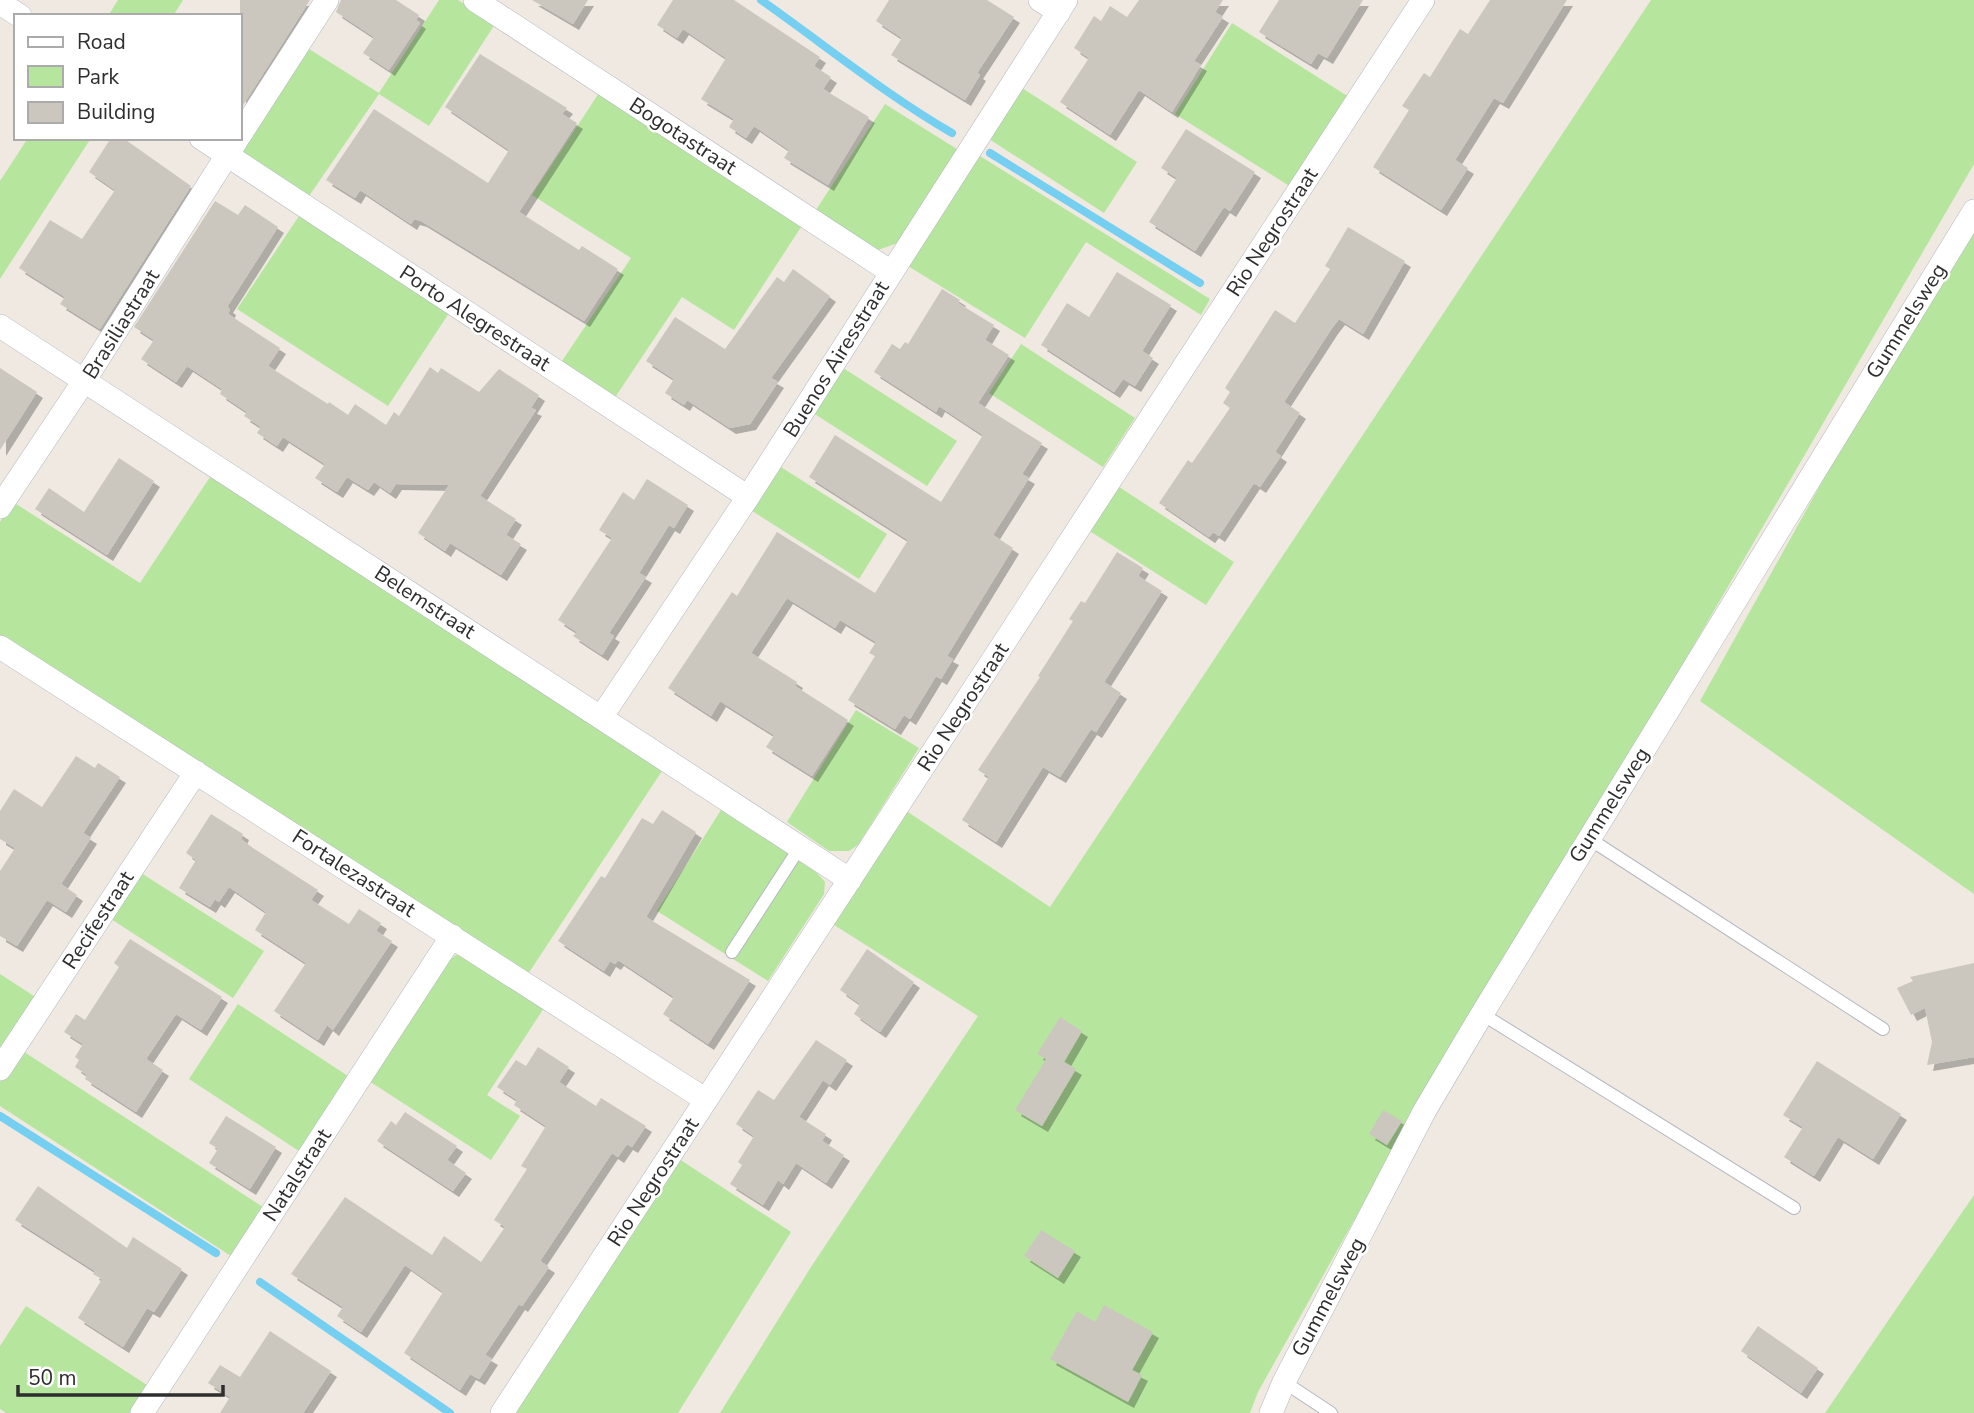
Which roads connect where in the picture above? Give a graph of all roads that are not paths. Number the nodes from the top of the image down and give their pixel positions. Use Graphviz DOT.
graph roads {
  1 [pos="327,0"];
  2 [pos="475,0"];
  3 [pos="1423,0"];
  4 [pos="0,2"];
  5 [pos="1055,4"];
  6 [pos="17,14"];
  7 [pos="242,132"];
  8 [pos="215,140"];
  9 [pos="235,143"];
  10 [pos="1974,211"];
  11 [pos="891,272"];
  12 [pos="0,326"];
  13 [pos="84,381"];
  14 [pos="748,497"];
  15 [pos="0,507"];
  16 [pos="0,648"];
  17 [pos="602,716"];
  18 [pos="196,772"];
  19 [pos="1588,838"];
  20 [pos="800,847"];
  21 [pos="850,880"];
  22 [pos="452,936"];
  23 [pos="732,952"];
  24 [pos="1482,1014"];
  25 [pos="1883,1029"];
  26 [pos="0,1069"];
  27 [pos="706,1100"];
  28 [pos="1794,1208"];
  29 [pos="1284,1382"];
  30 [pos="142,1413"];
  31 [pos="502,1413"];
  32 [pos="1270,1413"];
  33 [pos="1331,1413"];
  1 -- 7 [label="street, Brasiliastraat"];
  2 -- 11 [label="street, Bogotastraat"];
  3 -- 21 [label="street, Rio Negrostraat"];
  4 -- 6 [label="street"];
  5 -- 11 [label="street, Buenos Airesstraat"];
  8 -- 9 [label="street, Porto Alegrestraat"];
  9 -- 13 [label="street, Brasiliastraat"];
  9 -- 14 [label="street, Porto Alegrestraat"];
  10 -- 19 [label="street, Gummelsweg"];
  11 -- 14 [label="street, Buenos Airesstraat"];
  12 -- 13 [label="street, Belemstraat"];
  13 -- 15 [label="street, Brasiliastraat"];
  13 -- 17 [label="street, Belemstraat"];
  14 -- 17 [label="street, Buenos Airesstraat"];
  16 -- 18 [label="street, Fortalezastraat"];
  17 -- 20 [label="street, Belemstraat"];
  18 -- 22 [label="street, Fortalezastraat"];
  18 -- 26 [label="street, Recifestraat"];
  19 -- 24 [label="street, Gummelsweg"];
  19 -- 25 [label="lane"];
  20 -- 21 [label="street, Belemstraat"];
  20 -- 23 [label="lane"];
  21 -- 27 [label="street, Rio Negrostraat"];
  22 -- 27 [label="street, Fortalezastraat"];
  22 -- 30 [label="street, Natalstraat"];
  24 -- 28 [label="lane"];
  24 -- 29 [label="street, Gummelsweg"];
  27 -- 31 [label="street, Rio Negrostraat"];
  29 -- 32 [label="street, Gummelsweg"];
  29 -- 33 [label="lane"];
}
